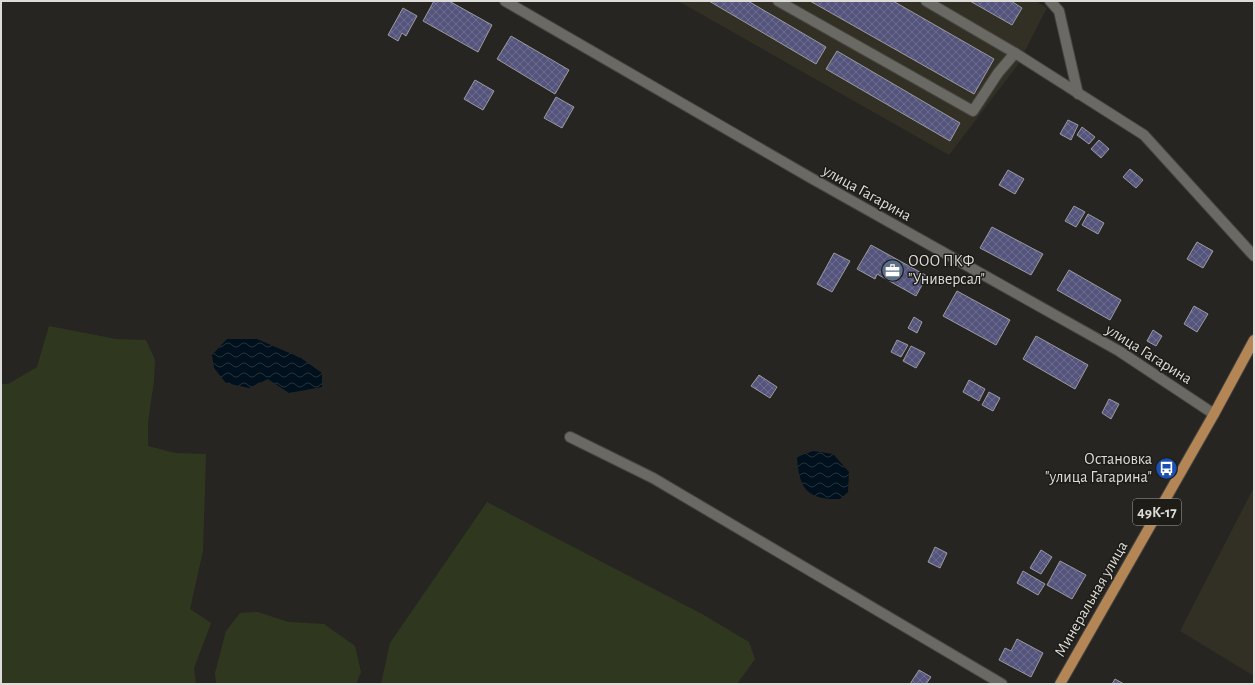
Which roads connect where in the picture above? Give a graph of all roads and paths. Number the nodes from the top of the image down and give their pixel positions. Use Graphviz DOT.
graph roads {
  1 [pos="505,1"];
  2 [pos="778,1"];
  3 [pos="926,1"];
  4 [pos="1050,1"];
  5 [pos="1015,53"];
  6 [pos="1078,94"];
  7 [pos="1254,256"];
  8 [pos="1254,340"];
  9 [pos="1214,414"];
  10 [pos="570,437"];
  11 [pos="1002,684"];
  12 [pos="1060,684"];
  1 -- 9 [label="street, улица Гагарина"];
  2 -- 5 [label="street"];
  3 -- 5 [label="street"];
  4 -- 6 [label="street"];
  5 -- 6 [label="street"];
  6 -- 7 [label="street"];
  8 -- 9 [label="main road, Минеральная улица / 49К-17"];
  9 -- 12 [label="main road, Минеральная улица / 49К-17"];
  10 -- 11 [label="street"];
}
